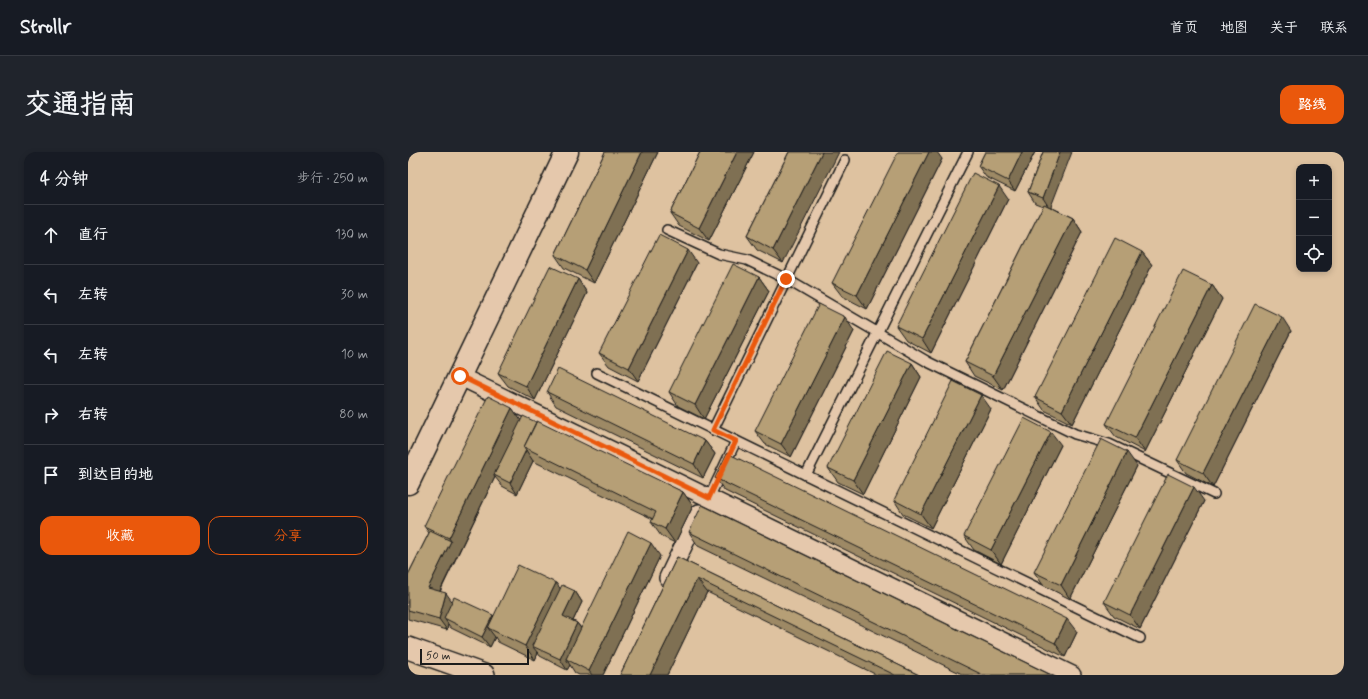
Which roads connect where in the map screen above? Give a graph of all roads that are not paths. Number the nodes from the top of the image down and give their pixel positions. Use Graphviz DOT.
graph roads {
  1 [pos="567,152"];
  2 [pos="968,152"];
  3 [pos="845,160"];
  4 [pos="667,230"];
  5 [pos="786,279"];
  6 [pos="877,332"];
  7 [pos="597,373"];
  8 [pos="460,376"];
  9 [pos="713,430"];
  10 [pos="736,441"];
  11 [pos="806,475"];
  12 [pos="408,483"];
  13 [pos="1214,494"];
  14 [pos="708,497"];
  15 [pos="663,589"];
  16 [pos="1140,638"];
  17 [pos="408,648"];
  18 [pos="484,675"];
  19 [pos="1072,675"];
  1 -- 8 [label="main road"];
  2 -- 6 [label="lane"];
  3 -- 5 [label="lane"];
  4 -- 5 [label="lane"];
  5 -- 6 [label="lane"];
  5 -- 9 [label="lane"];
  6 -- 11 [label="lane"];
  6 -- 13 [label="lane"];
  7 -- 9 [label="lane"];
  8 -- 12 [label="main road"];
  8 -- 14 [label="street"];
  9 -- 10 [label="lane"];
  10 -- 11 [label="lane"];
  10 -- 14 [label="lane"];
  11 -- 16 [label="lane"];
  14 -- 15 [label="street"];
  14 -- 19 [label="street"];
  17 -- 18 [label="street"];
}
